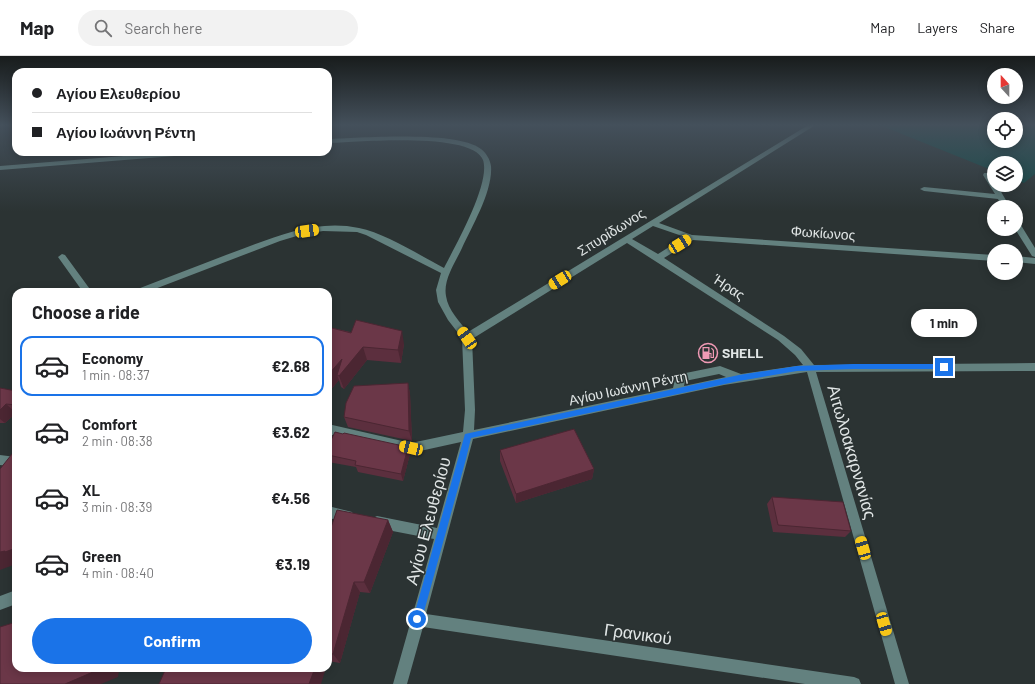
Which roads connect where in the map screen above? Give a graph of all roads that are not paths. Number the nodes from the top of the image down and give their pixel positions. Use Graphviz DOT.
graph roads {
  1 [pos="482,153"];
  2 [pos="766,153"];
  3 [pos="148,156"];
  4 [pos="0,168"];
  5 [pos="986,174"];
  6 [pos="924,189"];
  7 [pos="1000,197"];
  8 [pos="1002,200"];
  9 [pos="652,223"];
  10 [pos="1023,235"];
  11 [pos="691,237"];
  12 [pos="626,239"];
  13 [pos="1035,254"];
  14 [pos="62,257"];
  15 [pos="658,258"];
  16 [pos="987,258"];
  17 [pos="1023,260"];
  18 [pos="1035,261"];
  19 [pos="446,272"];
  20 [pos="85,288"];
  21 [pos="148,288"];
  22 [pos="467,338"];
  23 [pos="810,367"];
  24 [pos="1035,367"];
  25 [pos="332,429"];
  26 [pos="468,436"];
  27 [pos="0,460"];
  28 [pos="12,462"];
  29 [pos="332,513"];
  30 [pos="442,535"];
  31 [pos="12,598"];
  32 [pos="0,603"];
  33 [pos="417,619"];
  34 [pos="400,684"];
  35 [pos="854,684"];
  36 [pos="902,684"];
  1 -- 19 [label="street"];
  2 -- 9 [label="street, Σπυρίδωνος"];
  3 -- 4 [label="street"];
  5 -- 7 [label="street"];
  6 -- 7 [label="street"];
  7 -- 8 [label="street"];
  9 -- 11 [label="street, Φωκίωνος"];
  9 -- 12 [label="street, Σπυρίδωνος"];
  10 -- 13 [label="street"];
  11 -- 15 [label="street"];
  11 -- 16 [label="street, Φωκίωνος"];
  12 -- 15 [label="street, Ήρας"];
  12 -- 22 [label="street, Σπυρίδωνος"];
  14 -- 20 [label="street"];
  15 -- 23 [label="street, Ήρας"];
  17 -- 18 [label="street"];
  19 -- 21 [label="street"];
  19 -- 22 [label="street"];
  22 -- 26 [label="street"];
  23 -- 24 [label="street, Αγίου Ιωάννη Ρέντη"];
  23 -- 26 [label="street, Αγίου Ιωάννη Ρέντη"];
  23 -- 36 [label="street, Αιτωλοακαρνανίας"];
  25 -- 26 [label="street, Αγίου Ιωάννη Ρέντη"];
  26 -- 30 [label="street, Αγίου Ελευθερίου"];
  27 -- 28 [label="street"];
  29 -- 30 [label="street"];
  30 -- 33 [label="street, Αγίου Ελευθερίου"];
  31 -- 32 [label="street"];
  33 -- 34 [label="street, Αγίου Ελευθερίου"];
  33 -- 35 [label="street, Γρανικού"];
}
